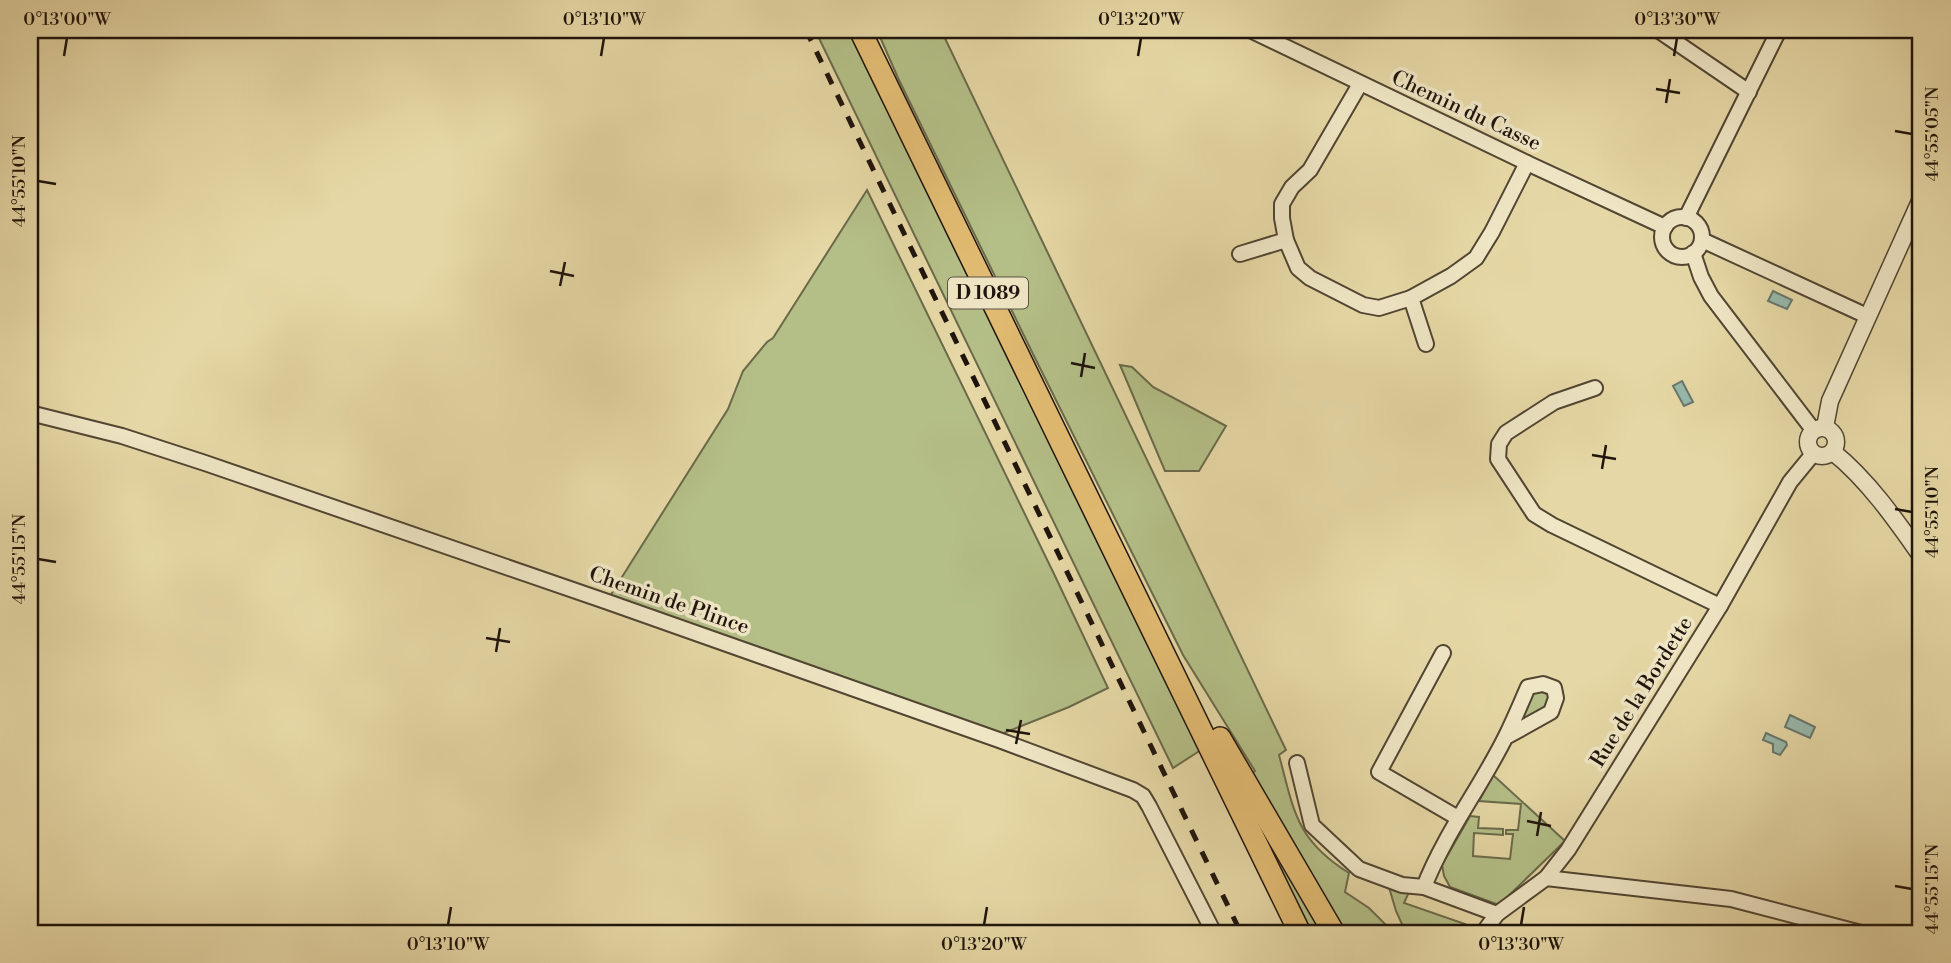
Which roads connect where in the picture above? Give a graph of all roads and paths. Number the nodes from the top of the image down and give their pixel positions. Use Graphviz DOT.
graph roads {
  1 [pos="860,30"];
  2 [pos="1250,30"];
  3 [pos="1658,30"];
  4 [pos="1779,30"];
  5 [pos="1360,84"];
  6 [pos="1749,92"];
  7 [pos="1527,163"];
  8 [pos="1921,199"];
  9 [pos="1686,218"];
  10 [pos="1665,227"];
  11 [pos="1286,240"];
  12 [pos="1702,240"];
  13 [pos="1693,253"];
  14 [pos="1240,254"];
  15 [pos="1411,298"];
  16 [pos="1867,316"];
  17 [pos="1426,344"];
  18 [pos="1595,388"];
  19 [pos="30,413"];
  20 [pos="1819,429"];
  21 [pos="1833,452"];
  22 [pos="1813,454"];
  23 [pos="1921,555"];
  24 [pos="1136,594"];
  25 [pos="1720,606"];
  26 [pos="1443,653"];
  27 [pos="1506,737"];
  28 [pos="1297,763"];
  29 [pos="1458,818"];
  30 [pos="1546,878"];
  31 [pos="1424,887"];
  32 [pos="1497,914"];
  33 [pos="1214,933"];
  34 [pos="1300,933"];
  35 [pos="1334,933"];
  36 [pos="1483,933"];
  37 [pos="1861,933"];
  1 -- 24 [label="main road, D 1089"];
  2 -- 5 [label="street, Chemin du Casse"];
  3 -- 6 [label="street"];
  4 -- 6 [label="street"];
  5 -- 7 [label="street, Chemin du Casse"];
  5 -- 11 [label="street"];
  6 -- 9 [label="street"];
  7 -- 10 [label="street, Chemin du Casse"];
  7 -- 15 [label="street"];
  8 -- 16 [label="street"];
  9 -- 10 [label="street"];
  9 -- 12 [label="street"];
  10 -- 13 [label="street"];
  11 -- 14 [label="street"];
  11 -- 15 [label="street"];
  12 -- 13 [label="street"];
  12 -- 16 [label="street"];
  13 -- 20 [label="street"];
  15 -- 17 [label="street"];
  16 -- 20 [label="street"];
  18 -- 25 [label="street"];
  19 -- 33 [label="street, Chemin de Plince"];
  20 -- 21 [label="street"];
  20 -- 22 [label="street"];
  21 -- 22 [label="street"];
  21 -- 23 [label="street"];
  22 -- 25 [label="street, Rue de la Bordette"];
  24 -- 34 [label="main road, D 1089"];
  24 -- 35 [label="main road, D 1089"];
  25 -- 30 [label="street, Rue de la Bordette"];
  26 -- 29 [label="street"];
  27 -- 29 [label="street"];
  28 -- 31 [label="street"];
  29 -- 31 [label="street"];
  30 -- 32 [label="street, Rue de la Bordette"];
  30 -- 37 [label="street"];
  31 -- 32 [label="street"];
  32 -- 36 [label="street, Rue de la Bordette"];
}
